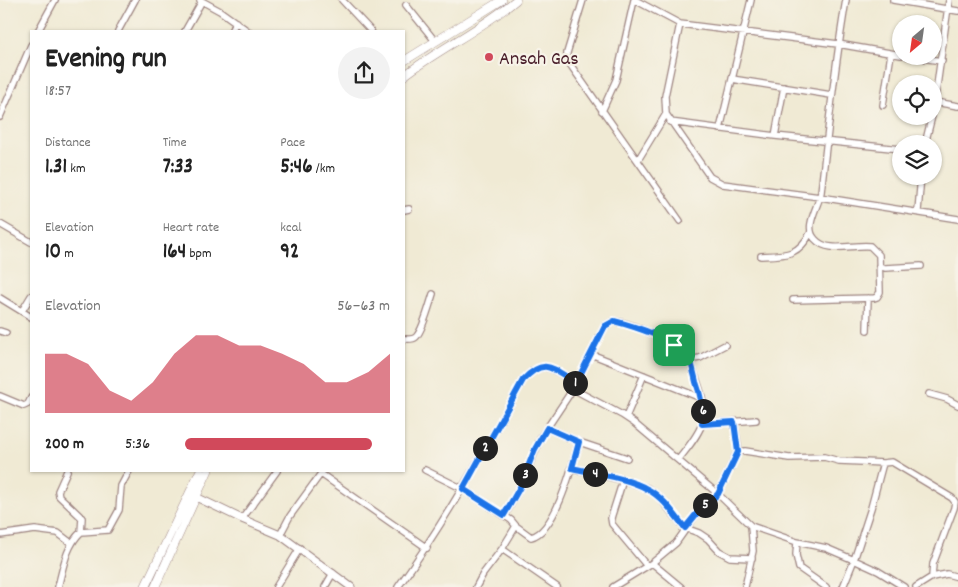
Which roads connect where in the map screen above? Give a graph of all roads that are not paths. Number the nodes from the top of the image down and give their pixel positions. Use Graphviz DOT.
graph roads {
  1 [pos="55,0"];
  2 [pos="135,0"];
  3 [pos="201,0"];
  4 [pos="342,0"];
  5 [pos="502,0"];
  6 [pos="516,0"];
  7 [pos="583,0"];
  8 [pos="635,0"];
  9 [pos="751,0"];
  10 [pos="846,0"];
  11 [pos="893,0"];
  12 [pos="949,0"];
  13 [pos="406,5"];
  14 [pos="948,9"];
  15 [pos="958,10"];
  16 [pos="236,22"];
  17 [pos="680,24"];
  18 [pos="39,30"];
  19 [pos="119,30"];
  20 [pos="186,30"];
  21 [pos="232,30"];
  22 [pos="247,30"];
  23 [pos="370,30"];
  24 [pos="744,31"];
  25 [pos="435,41"];
  26 [pos="838,44"];
  27 [pos="30,47"];
  28 [pos="891,54"];
  29 [pos="405,60"];
  30 [pos="942,61"];
  31 [pos="405,75"];
  32 [pos="732,78"];
  33 [pos="784,87"];
  34 [pos="832,95"];
  35 [pos="883,105"];
  36 [pos="942,105"];
  37 [pos="958,106"];
  38 [pos="602,111"];
  39 [pos="0,114"];
  40 [pos="666,114"];
  41 [pos="670,122"];
  42 [pos="720,129"];
  43 [pos="775,136"];
  44 [pos="826,141"];
  45 [pos="892,149"];
  46 [pos="638,160"];
  47 [pos="920,185"];
  48 [pos="820,197"];
  49 [pos="918,211"];
  50 [pos="958,219"];
  51 [pos="680,221"];
  52 [pos="0,224"];
  53 [pos="811,232"];
  54 [pos="30,241"];
  55 [pos="761,256"];
  56 [pos="880,266"];
  57 [pos="921,266"];
  58 [pos="433,294"];
  59 [pos="0,298"];
  60 [pos="30,298"];
  61 [pos="868,298"];
  62 [pos="793,300"];
  63 [pos="22,311"];
  64 [pos="30,316"];
  65 [pos="867,330"];
  66 [pos="405,339"];
  67 [pos="725,345"];
  68 [pos="591,354"];
  69 [pos="688,356"];
  70 [pos="644,375"];
  71 [pos="575,386"];
  72 [pos="929,394"];
  73 [pos="0,396"];
  74 [pos="701,398"];
  75 [pos="30,400"];
  76 [pos="958,405"];
  77 [pos="626,417"];
  78 [pos="756,420"];
  79 [pos="734,422"];
  80 [pos="702,424"];
  81 [pos="547,428"];
  82 [pos="579,442"];
  83 [pos="738,452"];
  84 [pos="627,458"];
  85 [pos="678,460"];
  86 [pos="883,463"];
  87 [pos="572,468"];
  88 [pos="425,470"];
  89 [pos="67,472"];
  90 [pos="128,472"];
  91 [pos="200,472"];
  92 [pos="208,472"];
  93 [pos="276,472"];
  94 [pos="322,473"];
  95 [pos="623,480"];
  96 [pos="463,489"];
  97 [pos="718,494"];
  98 [pos="196,497"];
  99 [pos="956,500"];
  100 [pos="504,515"];
  101 [pos="242,520"];
  102 [pos="516,526"];
  103 [pos="751,526"];
  104 [pos="685,528"];
  105 [pos="81,532"];
  106 [pos="0,535"];
  107 [pos="280,535"];
  108 [pos="797,542"];
  109 [pos="71,543"];
  110 [pos="300,548"];
  111 [pos="426,548"];
  112 [pos="502,549"];
  113 [pos="752,558"];
  114 [pos="854,560"];
  115 [pos="650,564"];
  116 [pos="333,573"];
  117 [pos="958,576"];
  118 [pos="932,577"];
  119 [pos="58,587"];
  120 [pos="146,587"];
  121 [pos="155,587"];
  122 [pos="276,587"];
  123 [pos="325,587"];
  124 [pos="351,587"];
  125 [pos="398,587"];
  126 [pos="476,587"];
  127 [pos="557,587"];
  128 [pos="613,587"];
  129 [pos="681,587"];
  130 [pos="745,587"];
  131 [pos="826,587"];
  132 [pos="843,587"];
  133 [pos="904,587"];
  134 [pos="916,587"];
  1 -- 18 [label="street"];
  2 -- 19 [label="street"];
  3 -- 16 [label="street"];
  3 -- 20 [label="street"];
  4 -- 23 [label="street"];
  5 -- 25 [label="main road"];
  6 -- 31 [label="main road"];
  7 -- 38 [label="street"];
  8 -- 17 [label="street"];
  8 -- 38 [label="street"];
  9 -- 24 [label="street"];
  10 -- 26 [label="street"];
  11 -- 14 [label="street"];
  12 -- 14 [label="street"];
  13 -- 25 [label="street"];
  14 -- 15 [label="street"];
  14 -- 30 [label="street"];
  16 -- 21 [label="street"];
  16 -- 22 [label="street"];
  17 -- 24 [label="street"];
  17 -- 40 [label="street"];
  24 -- 26 [label="street"];
  24 -- 32 [label="street"];
  25 -- 29 [label="main road"];
  26 -- 28 [label="street"];
  26 -- 34 [label="street"];
  27 -- 39 [label="street"];
  28 -- 35 [label="street"];
  32 -- 33 [label="street"];
  32 -- 42 [label="street"];
  33 -- 34 [label="street"];
  33 -- 43 [label="street"];
  34 -- 44 [label="street"];
  36 -- 37 [label="street"];
  38 -- 46 [label="street"];
  40 -- 41 [label="street"];
  40 -- 46 [label="street"];
  41 -- 42 [label="street"];
  41 -- 48 [label="street"];
  42 -- 43 [label="street"];
  43 -- 44 [label="street"];
  44 -- 45 [label="street"];
  44 -- 48 [label="street"];
  46 -- 51 [label="street"];
  47 -- 49 [label="street"];
  48 -- 49 [label="street"];
  48 -- 53 [label="street"];
  49 -- 50 [label="street"];
  52 -- 54 [label="street"];
  53 -- 55 [label="street"];
  53 -- 56 [label="street"];
  56 -- 57 [label="street"];
  56 -- 61 [label="street"];
  58 -- 66 [label="street"];
  59 -- 63 [label="street"];
  60 -- 63 [label="street"];
  61 -- 62 [label="street"];
  61 -- 65 [label="street"];
  63 -- 64 [label="street"];
  67 -- 69 [label="street"];
  68 -- 69 [label="street"];
  68 -- 70 [label="street"];
  68 -- 71 [label="street"];
  69 -- 74 [label="street"];
  70 -- 74 [label="street"];
  70 -- 77 [label="street"];
  71 -- 77 [label="street"];
  71 -- 81 [label="street"];
  71 -- 96 [label="street"];
  72 -- 76 [label="street"];
  73 -- 75 [label="street"];
  74 -- 80 [label="street"];
  77 -- 85 [label="street"];
  78 -- 79 [label="street"];
  79 -- 80 [label="street"];
  79 -- 83 [label="street"];
  80 -- 85 [label="street"];
  81 -- 82 [label="street"];
  81 -- 100 [label="street"];
  82 -- 84 [label="street"];
  82 -- 87 [label="street"];
  83 -- 86 [label="street"];
  83 -- 97 [label="street"];
  85 -- 97 [label="street"];
  86 -- 99 [label="street"];
  86 -- 114 [label="street"];
  87 -- 95 [label="street"];
  87 -- 102 [label="street"];
  88 -- 96 [label="street"];
  89 -- 105 [label="street"];
  90 -- 105 [label="street"];
  91 -- 120 [label="main road"];
  92 -- 98 [label="main road"];
  93 -- 101 [label="street"];
  94 -- 107 [label="street"];
  94 -- 111 [label="street"];
  95 -- 104 [label="street"];
  95 -- 115 [label="street"];
  96 -- 100 [label="street"];
  96 -- 111 [label="street"];
  97 -- 103 [label="street"];
  97 -- 104 [label="street"];
  98 -- 101 [label="street"];
  98 -- 121 [label="main road"];
  99 -- 118 [label="street"];
  100 -- 102 [label="street"];
  101 -- 107 [label="street"];
  102 -- 112 [label="street"];
  103 -- 108 [label="street"];
  103 -- 113 [label="street"];
  104 -- 113 [label="street"];
  104 -- 115 [label="street"];
  105 -- 109 [label="street"];
  106 -- 109 [label="street"];
  107 -- 110 [label="street"];
  108 -- 114 [label="street"];
  108 -- 131 [label="street"];
  109 -- 119 [label="street"];
  110 -- 116 [label="street"];
  110 -- 122 [label="street"];
  111 -- 125 [label="street"];
  112 -- 126 [label="street"];
  112 -- 127 [label="street"];
  113 -- 130 [label="street"];
  114 -- 132 [label="street"];
  114 -- 133 [label="street"];
  115 -- 128 [label="street"];
  115 -- 129 [label="street"];
  116 -- 123 [label="street"];
  116 -- 124 [label="street"];
  117 -- 118 [label="street"];
  118 -- 134 [label="street"];
}
